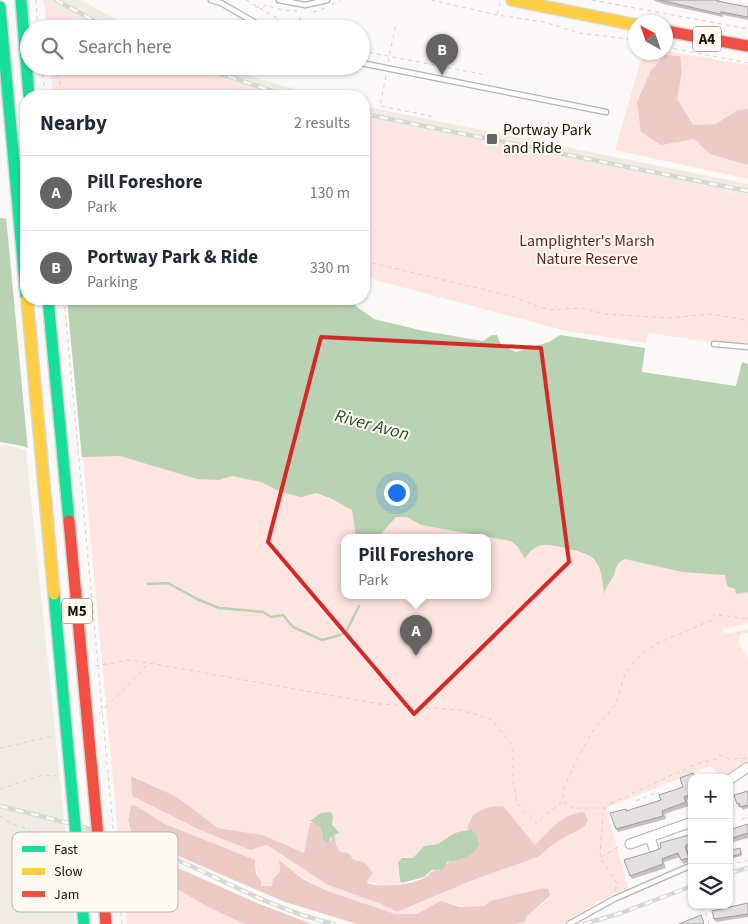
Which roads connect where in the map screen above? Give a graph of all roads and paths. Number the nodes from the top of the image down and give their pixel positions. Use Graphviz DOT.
graph roads {
  1 [pos="20,0"];
  2 [pos="36,0"];
  3 [pos="210,0"];
  4 [pos="246,0"];
  5 [pos="279,0"];
  6 [pos="301,0"];
  7 [pos="328,0"];
  8 [pos="431,0"];
  9 [pos="501,0"];
  10 [pos="592,0"];
  11 [pos="519,1"];
  12 [pos="221,2"];
  13 [pos="295,3"];
  14 [pos="0,7"];
  15 [pos="301,11"];
  16 [pos="497,15"];
  17 [pos="22,20"];
  18 [pos="37,20"];
  19 [pos="251,20"];
  20 [pos="280,20"];
  21 [pos="300,20"];
  22 [pos="628,23"];
  23 [pos="396,24"];
  24 [pos="748,29"];
  25 [pos="673,32"];
  26 [pos="628,39"];
  27 [pos="748,46"];
  28 [pos="673,48"];
  29 [pos="370,53"];
  30 [pos="390,56"];
  31 [pos="748,64"];
  32 [pos="370,65"];
  33 [pos="387,68"];
  34 [pos="27,75"];
  35 [pos="43,75"];
  36 [pos="57,75"];
  37 [pos="487,76"];
  38 [pos="28,90"];
  39 [pos="44,90"];
  40 [pos="63,90"];
  41 [pos="606,112"];
  42 [pos="430,121"];
  43 [pos="549,121"];
  44 [pos="562,146"];
  45 [pos="20,229"];
  46 [pos="370,262"];
  47 [pos="28,305"];
  48 [pos="49,305"];
  49 [pos="65,305"];
  50 [pos="748,320"];
  51 [pos="714,344"];
  52 [pos="748,347"];
  53 [pos="748,619"];
  54 [pos="149,663"];
  55 [pos="89,667"];
  56 [pos="96,716"];
  57 [pos="56,736"];
  58 [pos="0,748"];
  59 [pos="748,758"];
  60 [pos="748,767"];
  61 [pos="59,776"];
  62 [pos="733,777"];
  63 [pos="0,788"];
  64 [pos="661,800"];
  65 [pos="563,801"];
  66 [pos="636,801"];
  67 [pos="604,808"];
  68 [pos="663,808"];
  69 [pos="0,816"];
  70 [pos="748,817"];
  71 [pos="742,819"];
  72 [pos="688,824"];
  73 [pos="671,830"];
  74 [pos="30,832"];
  75 [pos="76,832"];
  76 [pos="97,832"];
  77 [pos="113,832"];
  78 [pos="650,837"];
  79 [pos="630,844"];
  80 [pos="654,849"];
  81 [pos="600,857"];
  82 [pos="748,860"];
  83 [pos="733,864"];
  84 [pos="688,867"];
  85 [pos="614,899"];
  86 [pos="704,909"];
  87 [pos="569,924"];
  88 [pos="709,924"];
  1 -- 17 [label="highway, bridge"];
  2 -- 18 [label="path"];
  3 -- 12 [label="lane"];
  4 -- 20 [label="path"];
  5 -- 13 [label="lane"];
  6 -- 13 [label="lane"];
  7 -- 13 [label="lane"];
  8 -- 16 [label="path"];
  9 -- 16 [label="path"];
  10 -- 24 [label="path"];
  11 -- 22 [label="highway"];
  12 -- 19 [label="lane"];
  14 -- 45 [label="highway"];
  15 -- 21 [label="path"];
  16 -- 26 [label="path"];
  23 -- 30 [label="path"];
  25 -- 27 [label="highway, A4"];
  28 -- 31 [label="path"];
  29 -- 30 [label="path"];
  30 -- 33 [label="path"];
  30 -- 37 [label="path"];
  32 -- 33 [label="lane"];
  33 -- 41 [label="lane"];
  33 -- 42 [label="path"];
  34 -- 38 [label="highway, bridge"];
  35 -- 39 [label="path"];
  36 -- 40 [label="path"];
  43 -- 44 [label="path"];
  46 -- 50 [label="path"];
  47 -- 75 [label="highway, M5, bridge"];
  48 -- 76 [label="highway, M5, bridge"];
  49 -- 77 [label="path, bridge"];
  51 -- 52 [label="lane"];
  53 -- 65 [label="path"];
  54 -- 55 [label="path"];
  54 -- 56 [label="path"];
  54 -- 65 [label="path"];
  57 -- 58 [label="path"];
  59 -- 67 [label="path"];
  60 -- 62 [label="street"];
  61 -- 63 [label="path"];
  64 -- 66 [label="path"];
  65 -- 67 [label="path"];
  67 -- 81 [label="path"];
  68 -- 73 [label="path"];
  69 -- 74 [label="path"];
  70 -- 71 [label="path"];
  72 -- 73 [label="street"];
  73 -- 78 [label="street"];
  78 -- 79 [label="street"];
  78 -- 80 [label="street"];
  79 -- 81 [label="path"];
  81 -- 85 [label="path"];
  82 -- 83 [label="path"];
  84 -- 85 [label="lane"];
  85 -- 87 [label="lane"];
  86 -- 88 [label="path"];
}
